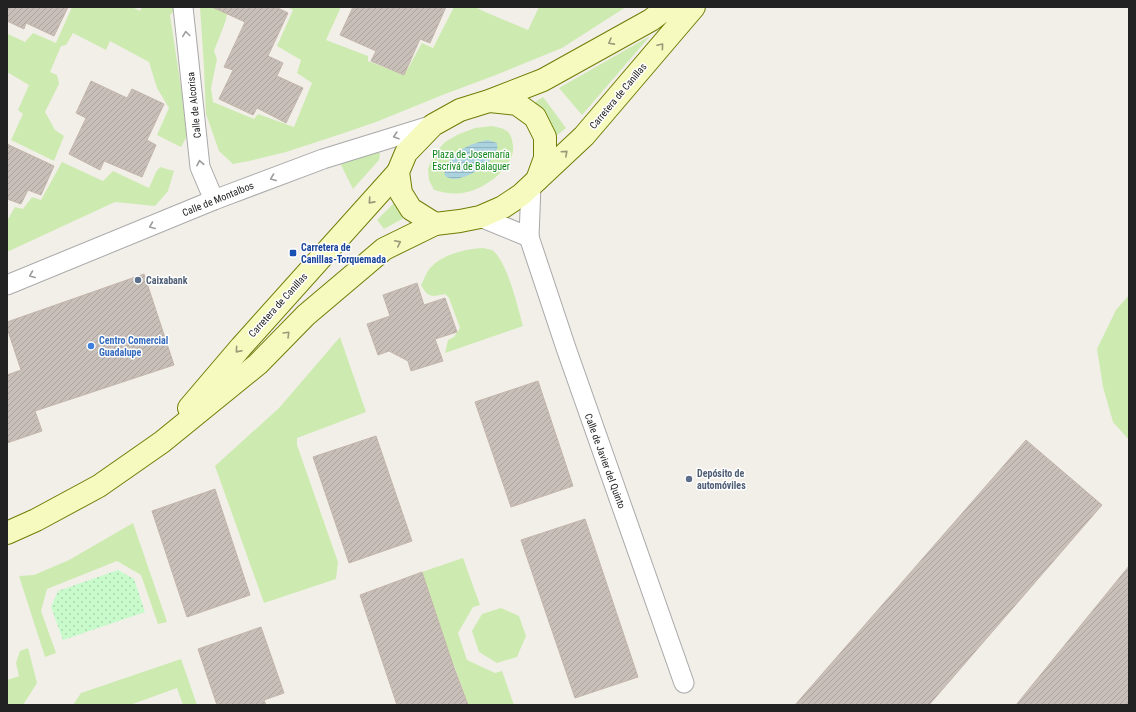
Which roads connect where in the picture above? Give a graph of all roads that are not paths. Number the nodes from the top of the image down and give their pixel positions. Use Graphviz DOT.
graph roads {
  1 [pos="183,7"];
  2 [pos="668,7"];
  3 [pos="694,7"];
  4 [pos="489,100"];
  5 [pos="433,125"];
  6 [pos="398,172"];
  7 [pos="534,183"];
  8 [pos="214,200"];
  9 [pos="480,217"];
  10 [pos="435,224"];
  11 [pos="529,238"];
  12 [pos="7,285"];
  13 [pos="162,442"];
  14 [pos="7,532"];
  15 [pos="684,683"];
  8 -- 1 [label="street, Calle de Alcorisa, one-way"];
  2 -- 4 [label="street, one-way"];
  7 -- 3 [label="street, Carretera de Canillas, one-way"];
  4 -- 5 [label="street"];
  4 -- 7 [label="street"];
  5 -- 6 [label="street"];
  5 -- 8 [label="street, Calle de Montalbos, one-way"];
  6 -- 10 [label="street"];
  6 -- 13 [label="street, Carretera de Canillas, one-way"];
  7 -- 9 [label="street"];
  7 -- 11 [label="street, Calle de Javier del Quinto"];
  8 -- 12 [label="street, Calle de Montalbos, one-way"];
  9 -- 10 [label="street"];
  9 -- 11 [label="street"];
  13 -- 10 [label="street, Carretera de Canillas, one-way"];
  11 -- 15 [label="street, Calle de Javier del Quinto"];
  13 -- 14 [label="street, Carretera de Canillas"];
}
